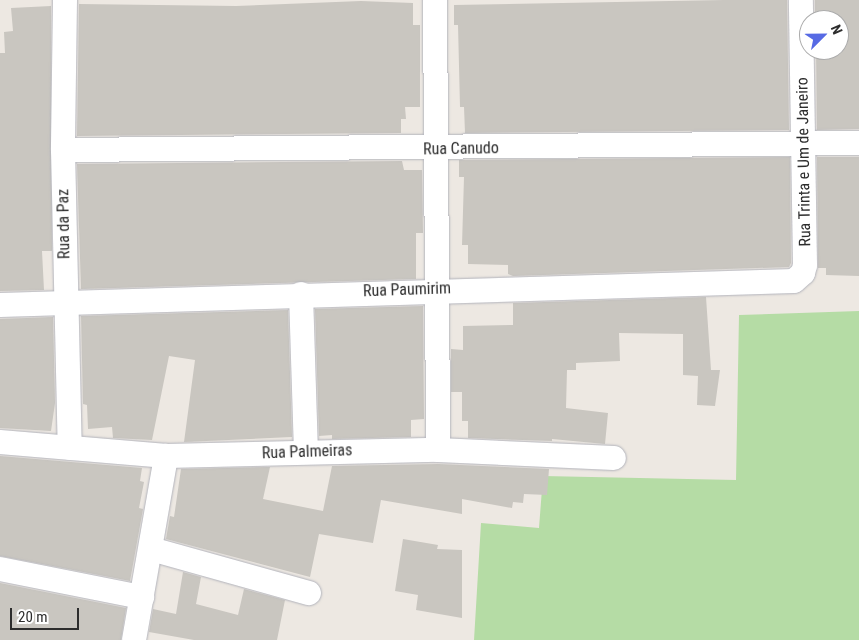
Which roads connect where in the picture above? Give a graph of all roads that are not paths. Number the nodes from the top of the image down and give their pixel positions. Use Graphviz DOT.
graph roads {
  1 [pos="65,0"];
  2 [pos="435,0"];
  3 [pos="801,0"];
  4 [pos="804,142"];
  5 [pos="859,143"];
  6 [pos="435,149"];
  7 [pos="63,150"];
  8 [pos="805,264"];
  9 [pos="438,289"];
  10 [pos="301,294"];
  11 [pos="66,301"];
  12 [pos="0,304"];
  13 [pos="0,442"];
  14 [pos="70,448"];
  15 [pos="438,450"];
  16 [pos="306,451"];
  17 [pos="166,456"];
  18 [pos="614,458"];
  19 [pos="151,549"];
  20 [pos="0,569"];
  21 [pos="309,593"];
  22 [pos="142,597"];
  23 [pos="134,640"];
  1 -- 7 [label="street, Rua da Paz"];
  2 -- 6 [label="street"];
  3 -- 4 [label="street, Rua Trinta e Um de Janeiro"];
  4 -- 5 [label="street, Rua Canudo"];
  4 -- 6 [label="street, Rua Canudo"];
  4 -- 8 [label="street, Rua Trinta e Um de Janeiro"];
  6 -- 7 [label="street, Rua Canudo"];
  6 -- 9 [label="street"];
  7 -- 11 [label="street, Rua da Paz"];
  8 -- 9 [label="street, Rua Paumirim"];
  9 -- 10 [label="street, Rua Paumirim"];
  9 -- 15 [label="street"];
  10 -- 11 [label="street, Rua Paumirim"];
  10 -- 16 [label="street"];
  11 -- 12 [label="street, Rua Paumirim"];
  11 -- 14 [label="street, Rua da Paz"];
  13 -- 14 [label="street, Rua Palmeiras"];
  14 -- 17 [label="street, Rua Palmeiras"];
  15 -- 16 [label="street, Rua Palmeiras"];
  15 -- 18 [label="street, Rua Palmeiras"];
  16 -- 17 [label="street, Rua Palmeiras"];
  17 -- 19 [label="street"];
  19 -- 21 [label="street"];
  19 -- 22 [label="street"];
  20 -- 22 [label="street"];
  22 -- 23 [label="street"];
}
